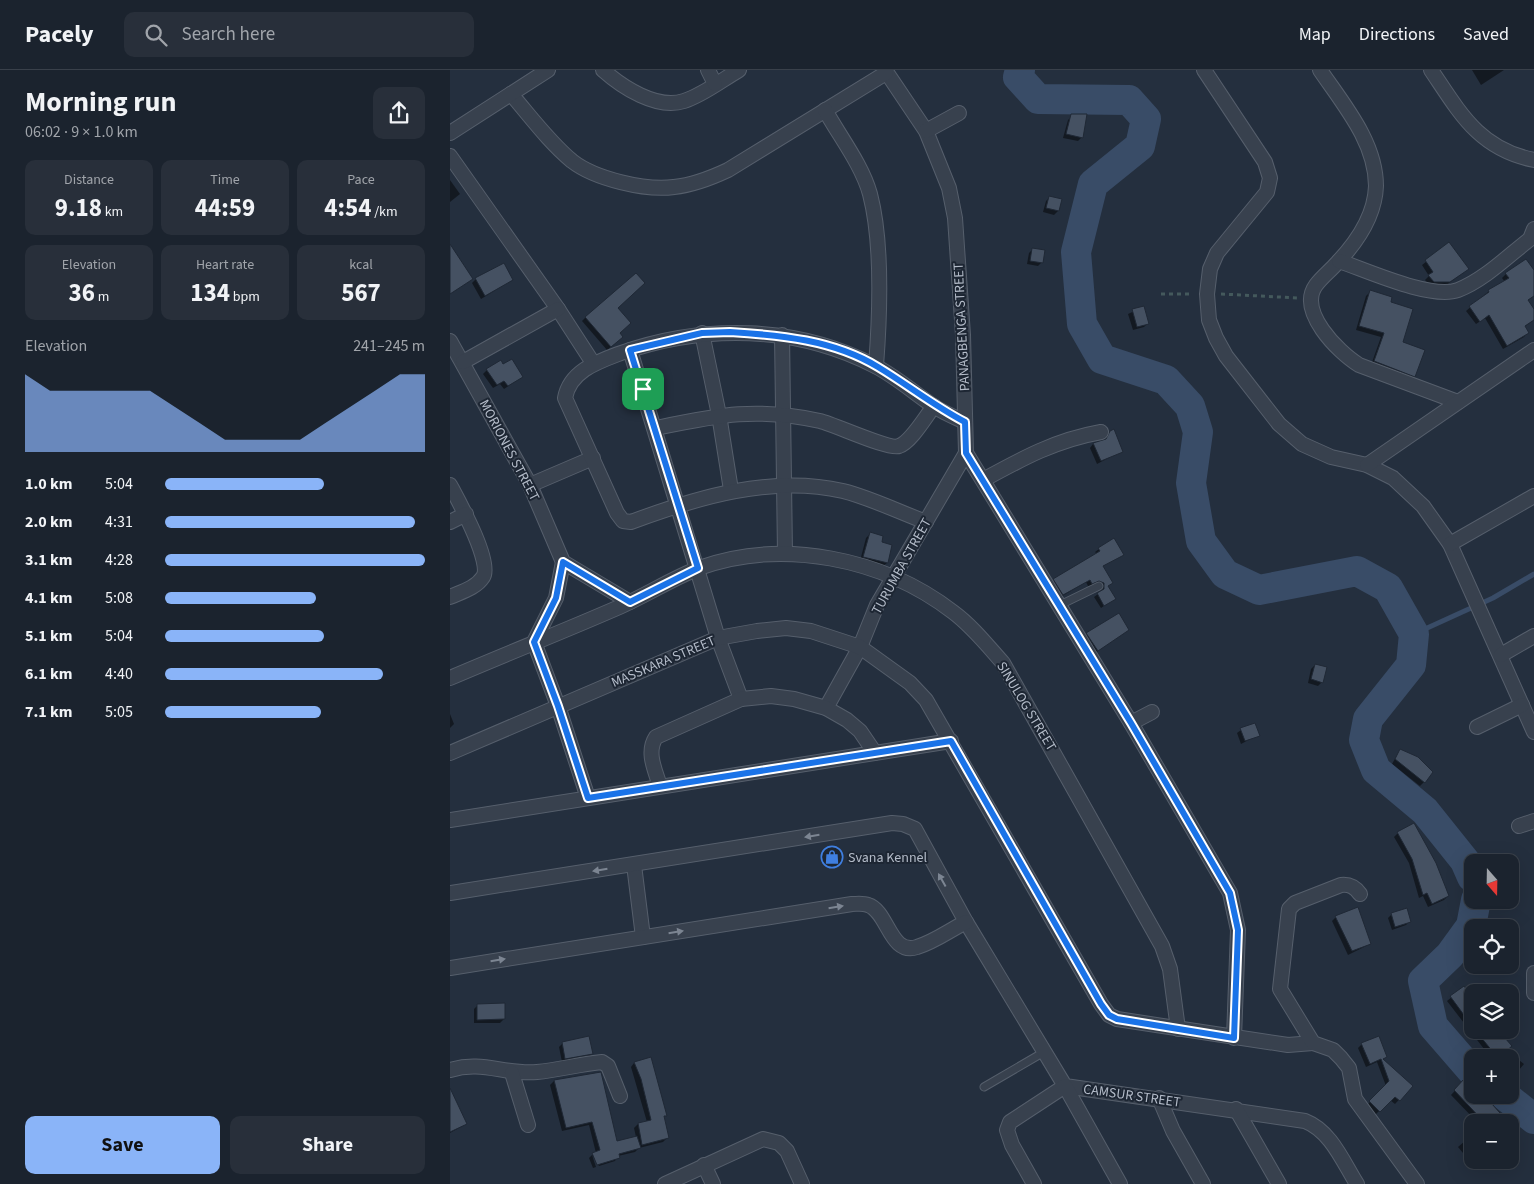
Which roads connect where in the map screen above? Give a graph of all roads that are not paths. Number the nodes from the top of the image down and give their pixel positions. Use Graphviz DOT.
graph roads {
  1 [pos="548,70"];
  2 [pos="603,70"];
  3 [pos="708,70"];
  4 [pos="739,70"];
  5 [pos="1204,70"];
  6 [pos="1320,70"];
  7 [pos="1431,70"];
  8 [pos="886,71"];
  9 [pos="715,84"];
  10 [pos="511,94"];
  11 [pos="824,110"];
  12 [pos="959,112"];
  13 [pos="926,131"];
  14 [pos="450,133"];
  15 [pos="450,156"];
  16 [pos="1534,160"];
  17 [pos="1534,229"];
  18 [pos="1339,261"];
  19 [pos="558,309"];
  20 [pos="702,333"];
  21 [pos="782,335"];
  22 [pos="630,350"];
  23 [pos="1534,350"];
  24 [pos="455,353"];
  25 [pos="593,363"];
  26 [pos="876,366"];
  27 [pos="1458,402"];
  28 [pos="934,406"];
  29 [pos="784,414"];
  30 [pos="719,415"];
  31 [pos="965,422"];
  32 [pos="656,428"];
  33 [pos="1101,432"];
  34 [pos="966,453"];
  35 [pos="592,458"];
  36 [pos="1367,465"];
  37 [pos="983,480"];
  38 [pos="450,484"];
  39 [pos="530,485"];
  40 [pos="784,487"];
  41 [pos="731,490"];
  42 [pos="1534,496"];
  43 [pos="677,504"];
  44 [pos="466,514"];
  45 [pos="450,522"];
  46 [pos="926,522"];
  47 [pos="1450,544"];
  48 [pos="785,554"];
  49 [pos="563,562"];
  50 [pos="698,568"];
  51 [pos="895,577"];
  52 [pos="1099,586"];
  53 [pos="450,597"];
  54 [pos="630,602"];
  55 [pos="1060,604"];
  56 [pos="1534,636"];
  57 [pos="718,638"];
  58 [pos="534,642"];
  59 [pos="860,647"];
  60 [pos="1501,655"];
  61 [pos="450,678"];
  62 [pos="741,699"];
  63 [pos="1522,705"];
  64 [pos="558,706"];
  65 [pos="826,708"];
  66 [pos="1152,712"];
  67 [pos="1131,723"];
  68 [pos="1477,727"];
  69 [pos="1534,732"];
  70 [pos="951,741"];
  71 [pos="450,753"];
  72 [pos="874,753"];
  73 [pos="660,786"];
  74 [pos="588,798"];
  75 [pos="450,820"];
  76 [pos="1534,821"];
  77 [pos="1519,826"];
  78 [pos="634,865"];
  79 [pos="450,893"];
  80 [pos="1360,894"];
  81 [pos="966,922"];
  82 [pos="644,936"];
  83 [pos="450,968"];
  84 [pos="1534,973"];
  85 [pos="1534,993"];
  86 [pos="1178,1029"];
  87 [pos="1234,1038"];
  88 [pos="1313,1043"];
  89 [pos="1044,1052"];
  90 [pos="450,1070"];
  91 [pos="512,1073"];
  92 [pos="1065,1086"];
  93 [pos="984,1087"];
  94 [pos="620,1096"];
  95 [pos="1159,1098"];
  96 [pos="1236,1109"];
  97 [pos="528,1125"];
  98 [pos="704,1165"];
  99 [pos="665,1184"];
  100 [pos="713,1184"];
  101 [pos="802,1184"];
  102 [pos="1034,1184"];
  103 [pos="1120,1184"];
  104 [pos="1203,1184"];
  105 [pos="1279,1184"];
  106 [pos="1357,1184"];
  107 [pos="1417,1184"];
  1 -- 10 [label="street"];
  2 -- 9 [label="street"];
  3 -- 9 [label="street"];
  4 -- 9 [label="street"];
  5 -- 36 [label="street"];
  6 -- 18 [label="street"];
  7 -- 16 [label="street"];
  8 -- 11 [label="street"];
  8 -- 13 [label="street, PANAGBENGA STREET"];
  10 -- 11 [label="street"];
  10 -- 14 [label="street"];
  11 -- 26 [label="street"];
  12 -- 13 [label="street"];
  13 -- 31 [label="street, PANAGBENGA STREET"];
  15 -- 19 [label="street"];
  17 -- 18 [label="street"];
  18 -- 27 [label="street"];
  19 -- 24 [label="street"];
  19 -- 25 [label="street"];
  20 -- 21 [label="street"];
  20 -- 22 [label="street"];
  20 -- 30 [label="street"];
  21 -- 26 [label="street"];
  21 -- 29 [label="street"];
  22 -- 25 [label="street"];
  22 -- 32 [label="street"];
  23 -- 27 [label="street"];
  24 -- 39 [label="street, MORIONES STREET"];
  25 -- 35 [label="street"];
  26 -- 28 [label="street"];
  27 -- 36 [label="street"];
  28 -- 29 [label="street"];
  28 -- 31 [label="street"];
  29 -- 30 [label="street"];
  29 -- 40 [label="street"];
  30 -- 32 [label="street"];
  30 -- 41 [label="street"];
  31 -- 34 [label="street, PANAGBENGA STREET"];
  32 -- 43 [label="street"];
  33 -- 37 [label="street"];
  34 -- 37 [label="street"];
  34 -- 46 [label="street, TURUMBA STREET"];
  35 -- 39 [label="street"];
  35 -- 43 [label="street"];
  36 -- 47 [label="street"];
  37 -- 55 [label="street"];
  38 -- 44 [label="street"];
  39 -- 49 [label="street, MORIONES STREET"];
  40 -- 41 [label="street"];
  40 -- 46 [label="street"];
  40 -- 48 [label="street"];
  41 -- 43 [label="street"];
  42 -- 47 [label="street"];
  43 -- 50 [label="street"];
  44 -- 45 [label="street"];
  44 -- 53 [label="street"];
  46 -- 51 [label="street, TURUMBA STREET"];
  47 -- 60 [label="street"];
  48 -- 50 [label="street, SINULOG STREET"];
  48 -- 51 [label="street, SINULOG STREET"];
  49 -- 54 [label="street"];
  49 -- 58 [label="street"];
  50 -- 54 [label="street, SINULOG STREET"];
  50 -- 57 [label="street"];
  51 -- 59 [label="street, TURUMBA STREET"];
  51 -- 86 [label="street, SINULOG STREET"];
  52 -- 55 [label="lane"];
  54 -- 58 [label="street, SINULOG STREET"];
  55 -- 67 [label="street"];
  56 -- 60 [label="street"];
  57 -- 59 [label="street, MASSKARA STREET"];
  57 -- 62 [label="street"];
  57 -- 64 [label="street, MASSKARA STREET"];
  58 -- 61 [label="street, SINULOG STREET"];
  58 -- 64 [label="street"];
  59 -- 65 [label="street, TURUMBA STREET"];
  59 -- 70 [label="street, MASSKARA STREET"];
  60 -- 63 [label="street"];
  62 -- 65 [label="street"];
  62 -- 73 [label="street"];
  63 -- 68 [label="street"];
  63 -- 69 [label="street"];
  64 -- 71 [label="street, MASSKARA STREET"];
  64 -- 74 [label="street"];
  65 -- 72 [label="street"];
  66 -- 67 [label="street"];
  67 -- 87 [label="street"];
  70 -- 72 [label="street"];
  70 -- 86 [label="street, MASSKARA STREET"];
  72 -- 73 [label="street"];
  73 -- 74 [label="street"];
  74 -- 75 [label="street"];
  76 -- 77 [label="street"];
  78 -- 79 [label="street, CAMSUR STREET, one-way"];
  81 -- 78 [label="street, CAMSUR STREET, one-way"];
  78 -- 82 [label="street"];
  80 -- 88 [label="street"];
  82 -- 81 [label="street, one-way"];
  81 -- 89 [label="street, CAMSUR STREET"];
  83 -- 82 [label="street, one-way"];
  84 -- 85 [label="street"];
  86 -- 87 [label="street, MASSKARA STREET"];
  87 -- 88 [label="street, MASSKARA STREET"];
  88 -- 107 [label="street"];
  89 -- 92 [label="street, CAMSUR STREET"];
  89 -- 93 [label="lane"];
  90 -- 91 [label="street"];
  91 -- 94 [label="street"];
  91 -- 97 [label="street"];
  92 -- 95 [label="street, CAMSUR STREET"];
  92 -- 102 [label="street"];
  92 -- 103 [label="street"];
  95 -- 96 [label="street, CAMSUR STREET"];
  95 -- 104 [label="street"];
  96 -- 105 [label="street"];
  96 -- 106 [label="street, CAMSUR STREET"];
  98 -- 99 [label="street"];
  98 -- 100 [label="street"];
  98 -- 101 [label="street"];
}
